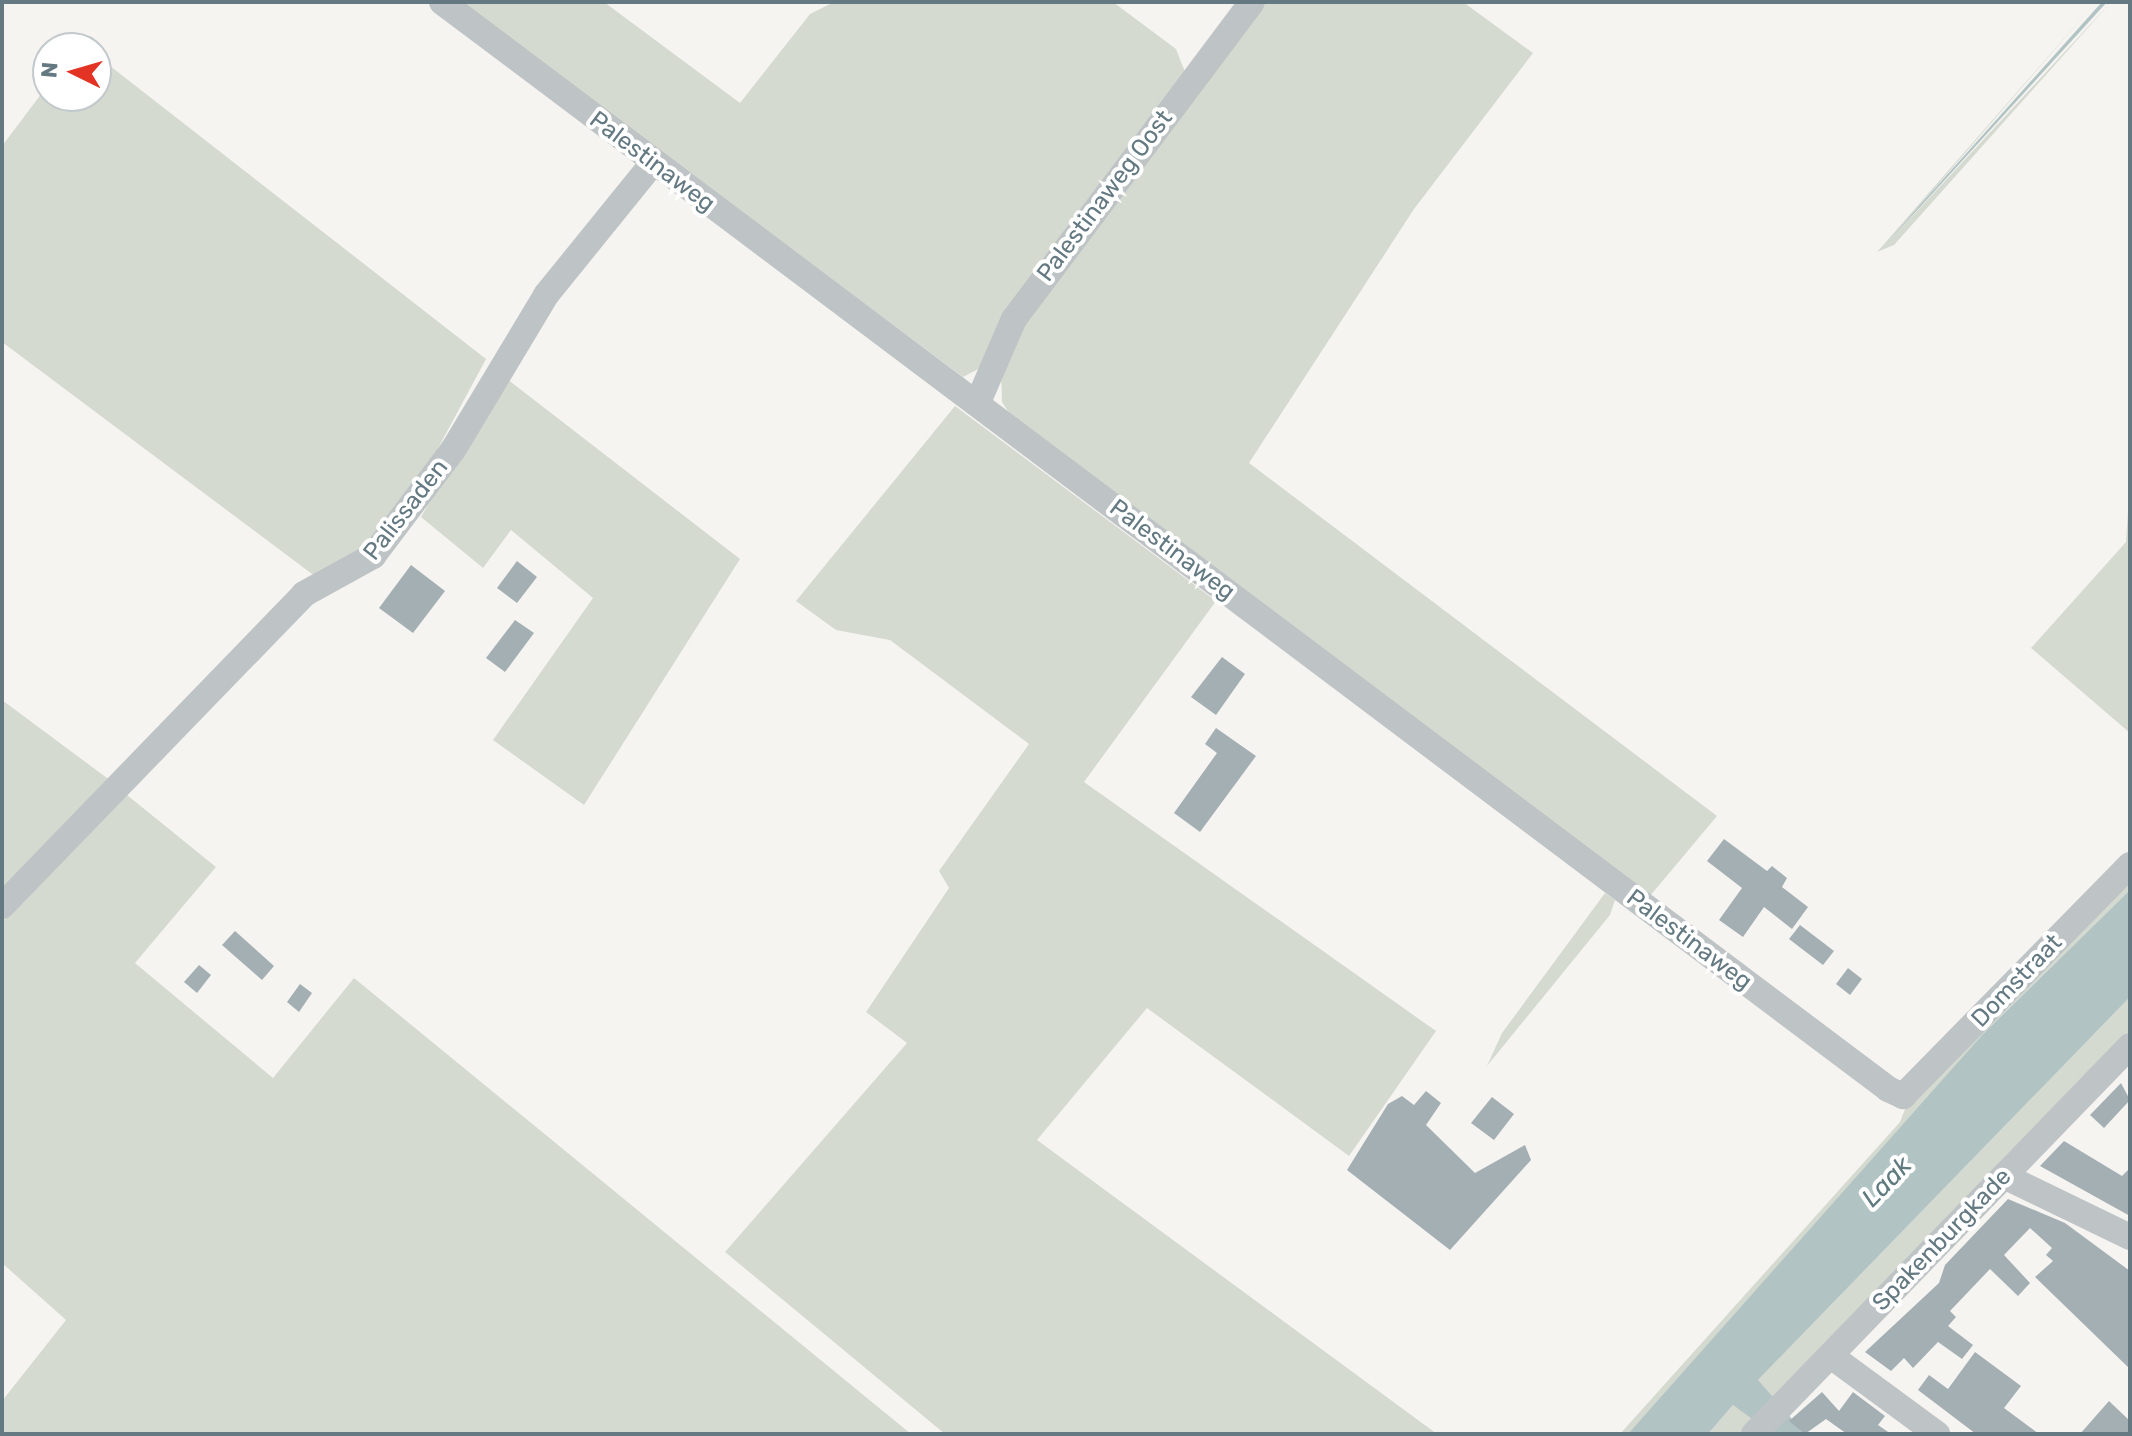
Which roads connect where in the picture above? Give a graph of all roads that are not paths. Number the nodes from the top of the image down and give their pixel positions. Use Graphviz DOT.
graph roads {
  1 [pos="442,2"];
  2 [pos="1252,2"];
  3 [pos="653,163"];
  4 [pos="978,402"];
  5 [pos="2130,865"];
  6 [pos="2,906"];
  7 [pos="2130,1046"];
  8 [pos="1903,1096"];
  9 [pos="2004,1176"];
  10 [pos="2130,1237"];
  11 [pos="1831,1356"];
  12 [pos="1754,1434"];
  13 [pos="1937,1434"];
  1 -- 3 [label="street, Palestinaweg"];
  2 -- 4 [label="street, Palestinaweg Oost"];
  3 -- 4 [label="street, Palestinaweg"];
  3 -- 6 [label="street, Palissaden"];
  4 -- 8 [label="street, Palestinaweg"];
  5 -- 8 [label="street, Domstraat"];
  7 -- 9 [label="street, Spakenburgkade"];
  9 -- 10 [label="street"];
  9 -- 11 [label="street, Spakenburgkade"];
  11 -- 12 [label="street, Spakenburgkade"];
  11 -- 13 [label="street"];
}
